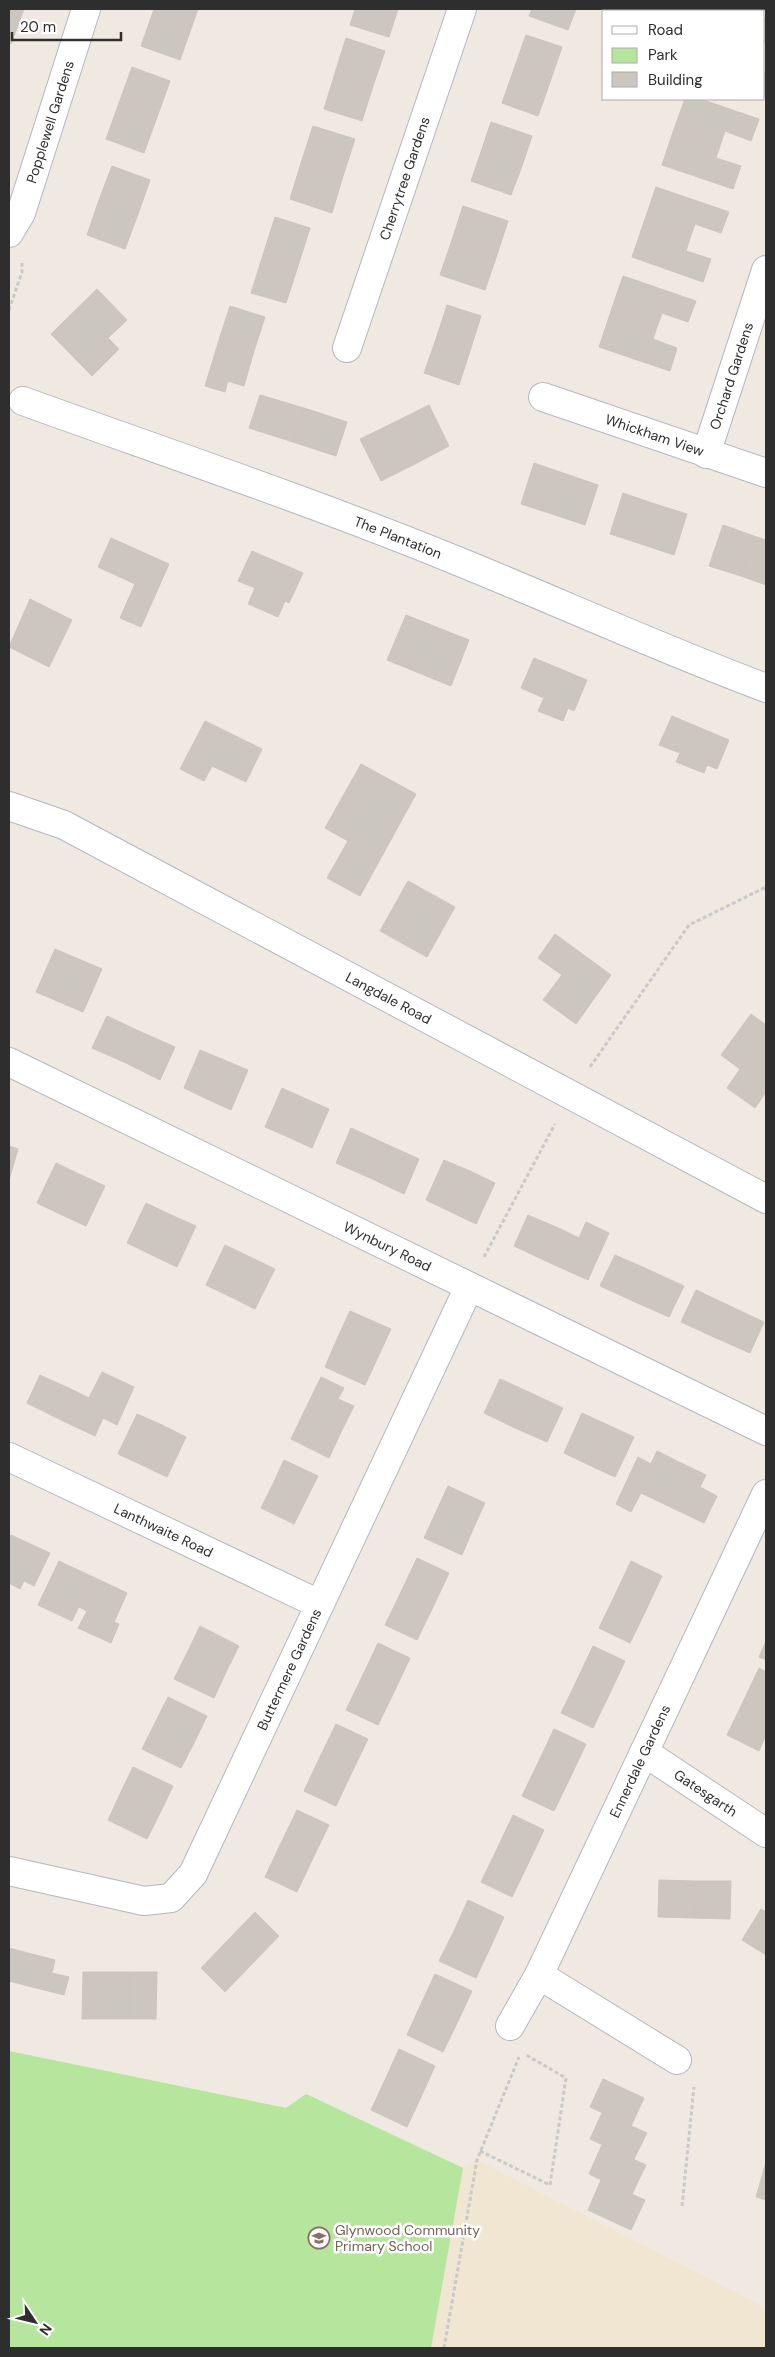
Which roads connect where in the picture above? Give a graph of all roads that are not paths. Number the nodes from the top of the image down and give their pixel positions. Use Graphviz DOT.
graph roads {
  1 [pos="86,9"];
  2 [pos="462,9"];
  3 [pos="9,234"];
  4 [pos="766,270"];
  5 [pos="347,348"];
  6 [pos="543,397"];
  7 [pos="23,401"];
  8 [pos="706,454"];
  9 [pos="766,473"];
  10 [pos="766,688"];
  11 [pos="9,806"];
  12 [pos="9,1062"];
  13 [pos="766,1199"];
  14 [pos="469,1287"];
  15 [pos="766,1431"];
  16 [pos="9,1457"];
  17 [pos="766,1494"];
  18 [pos="319,1604"];
  19 [pos="644,1752"];
  20 [pos="766,1833"];
  21 [pos="9,1871"];
  22 [pos="539,1975"];
  23 [pos="510,2026"];
  24 [pos="677,2060"];
  1 -- 3 [label="street, Popplewell Gardens"];
  2 -- 5 [label="street, Cherrytree Gardens"];
  4 -- 8 [label="street, Orchard Gardens"];
  6 -- 8 [label="street, Whickham View"];
  7 -- 10 [label="street, The Plantation"];
  8 -- 9 [label="street, Whickham View"];
  11 -- 13 [label="street, Langdale Road"];
  12 -- 14 [label="street, Wynbury Road"];
  14 -- 15 [label="street, Wynbury Road"];
  14 -- 18 [label="street, Buttermere Gardens"];
  16 -- 18 [label="street, Lanthwaite Road"];
  17 -- 19 [label="street, Ennerdale Gardens"];
  18 -- 21 [label="street, Buttermere Gardens"];
  19 -- 20 [label="street, Gatesgarth"];
  19 -- 22 [label="street, Ennerdale Gardens"];
  22 -- 23 [label="street, Ennerdale Gardens"];
  22 -- 24 [label="street"];
}
